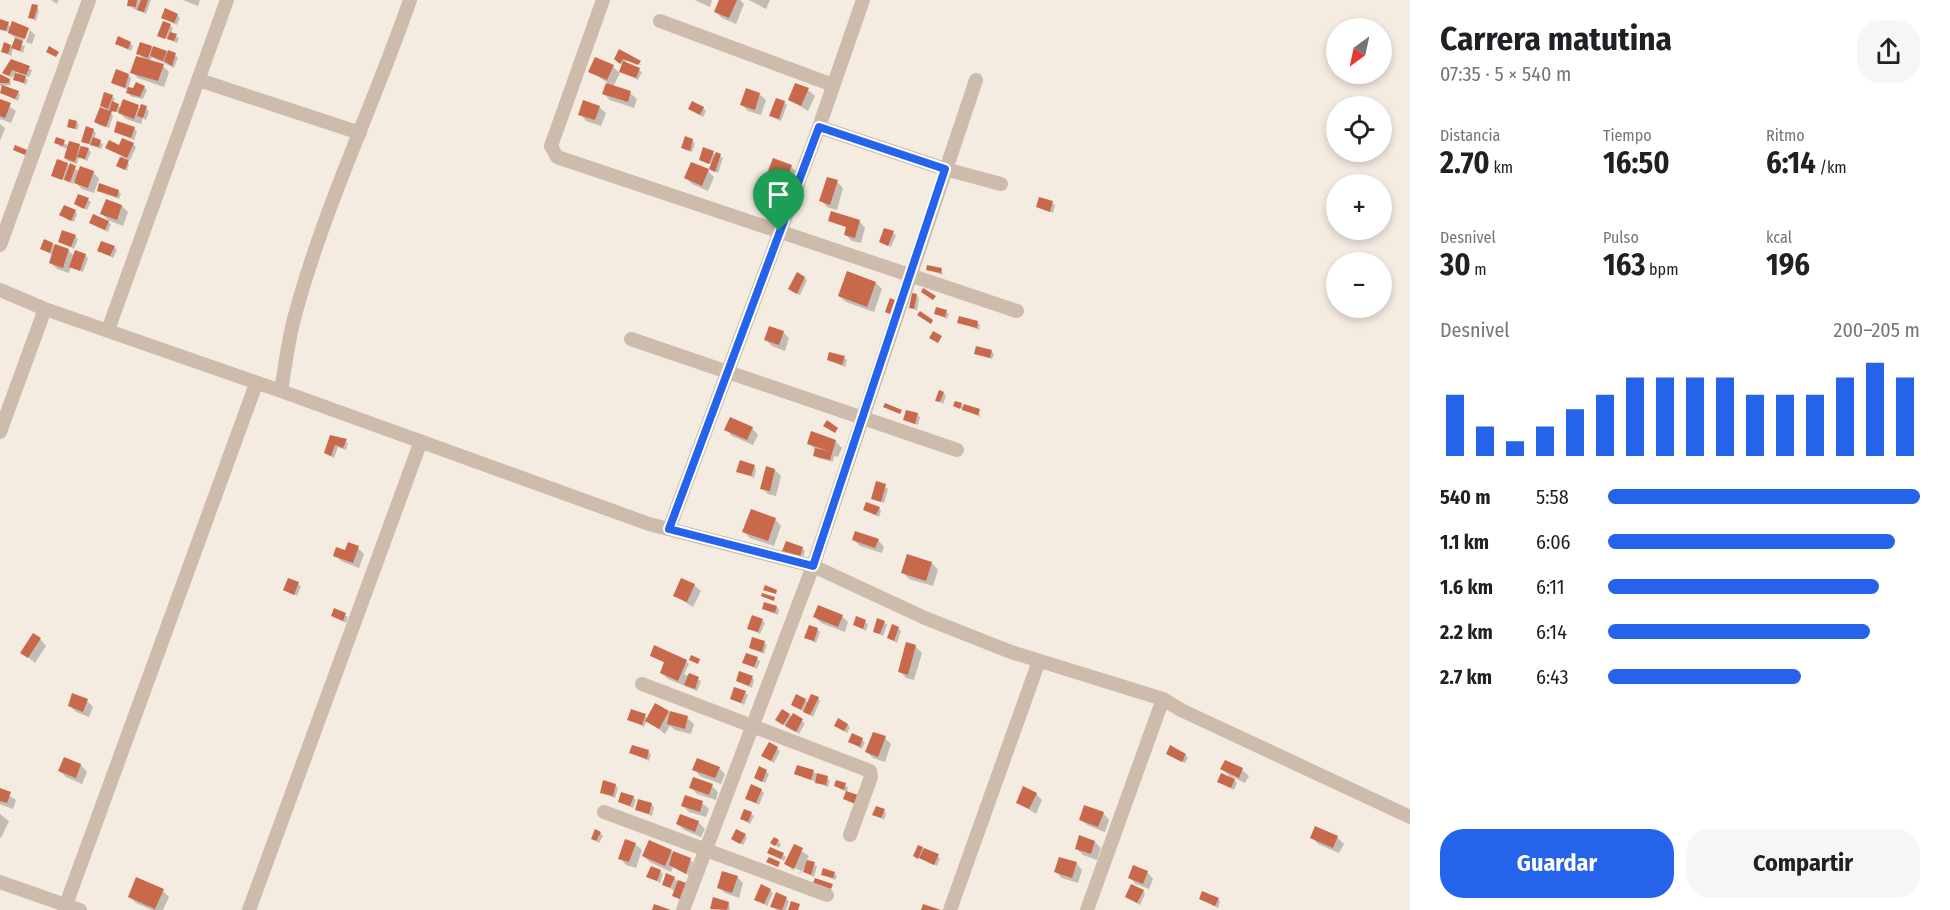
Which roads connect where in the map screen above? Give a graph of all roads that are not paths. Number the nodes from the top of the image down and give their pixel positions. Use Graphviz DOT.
graph roads {
  1 [pos="89,0"];
  2 [pos="227,0"];
  3 [pos="410,0"];
  4 [pos="603,0"];
  5 [pos="863,0"];
  6 [pos="660,21"];
  7 [pos="199,80"];
  8 [pos="976,80"];
  9 [pos="833,85"];
  10 [pos="819,127"];
  11 [pos="360,133"];
  12 [pos="945,169"];
  13 [pos="1001,184"];
  14 [pos="779,231"];
  15 [pos="0,245"];
  16 [pos="910,276"];
  17 [pos="0,290"];
  18 [pos="45,309"];
  19 [pos="1017,311"];
  20 [pos="108,330"];
  21 [pos="631,339"];
  22 [pos="728,373"];
  23 [pos="256,384"];
  24 [pos="281,391"];
  25 [pos="862,420"];
  26 [pos="0,432"];
  27 [pos="421,441"];
  28 [pos="957,450"];
  29 [pos="669,529"];
  30 [pos="813,566"];
  31 [pos="1039,661"];
  32 [pos="642,684"];
  33 [pos="1163,699"];
  34 [pos="753,724"];
  35 [pos="604,812"];
  36 [pos="1410,817"];
  37 [pos="850,835"];
  38 [pos="706,848"];
  39 [pos="0,882"];
  40 [pos="827,896"];
  41 [pos="65,908"];
  42 [pos="80,910"];
  43 [pos="249,910"];
  44 [pos="683,910"];
  45 [pos="950,910"];
  46 [pos="1087,910"];
  1 -- 15 [label="street"];
  2 -- 7 [label="street"];
  3 -- 11 [label="street"];
  4 -- 14 [label="street"];
  5 -- 9 [label="street"];
  6 -- 9 [label="street"];
  7 -- 11 [label="street"];
  7 -- 20 [label="street"];
  8 -- 12 [label="street"];
  9 -- 10 [label="street"];
  10 -- 12 [label="street"];
  10 -- 14 [label="street"];
  11 -- 24 [label="street"];
  12 -- 13 [label="street"];
  12 -- 16 [label="street"];
  14 -- 16 [label="street"];
  14 -- 22 [label="street"];
  16 -- 19 [label="street"];
  16 -- 25 [label="street"];
  17 -- 18 [label="street"];
  18 -- 20 [label="street"];
  18 -- 26 [label="street"];
  20 -- 23 [label="street"];
  21 -- 22 [label="street"];
  22 -- 25 [label="street"];
  22 -- 29 [label="street"];
  23 -- 24 [label="street"];
  23 -- 41 [label="street"];
  24 -- 27 [label="street"];
  25 -- 28 [label="street"];
  25 -- 30 [label="street"];
  27 -- 29 [label="street"];
  27 -- 43 [label="street"];
  29 -- 30 [label="street"];
  30 -- 31 [label="street"];
  30 -- 34 [label="street"];
  31 -- 33 [label="street"];
  31 -- 45 [label="street"];
  32 -- 34 [label="street"];
  33 -- 36 [label="street"];
  33 -- 46 [label="street"];
  34 -- 37 [label="street"];
  34 -- 38 [label="street"];
  35 -- 38 [label="street"];
  38 -- 40 [label="street"];
  38 -- 44 [label="street"];
  39 -- 41 [label="street"];
  41 -- 42 [label="street"];
}
